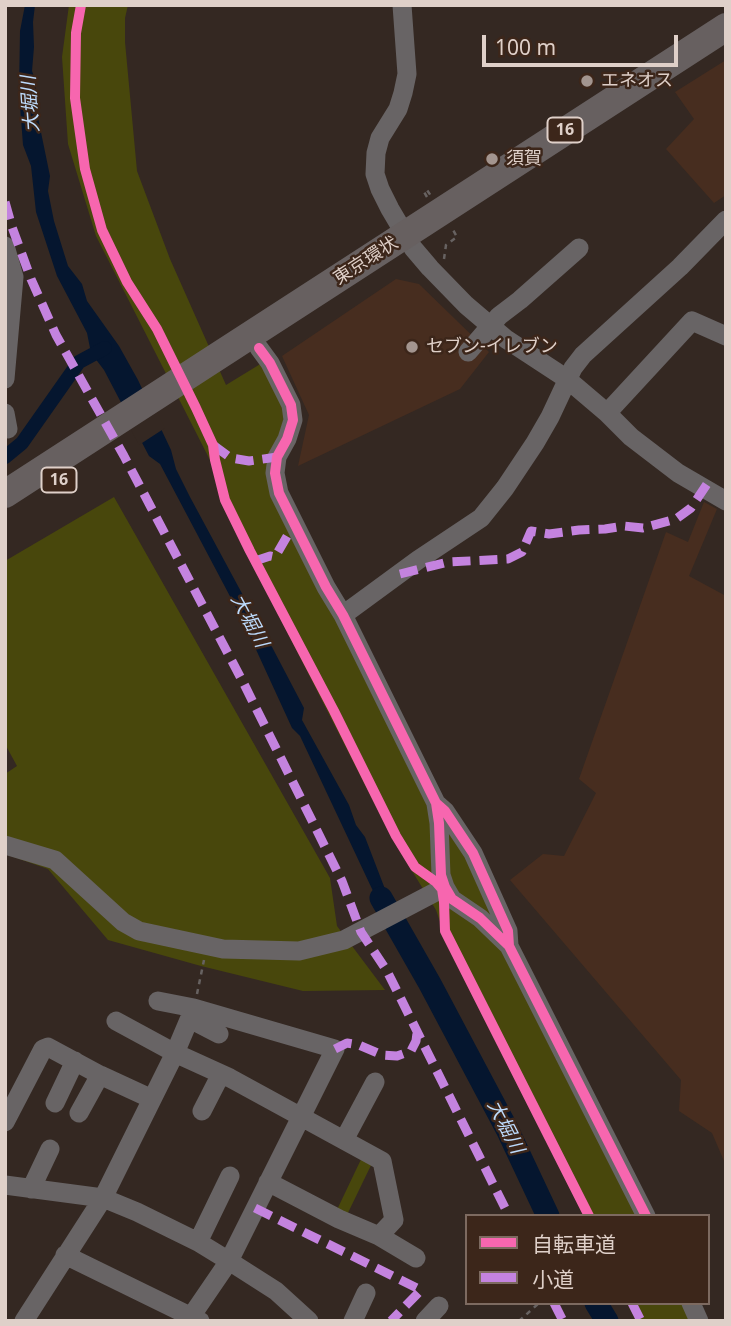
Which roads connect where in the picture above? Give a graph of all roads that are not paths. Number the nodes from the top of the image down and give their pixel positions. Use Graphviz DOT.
graph roads {
  1 [pos="402,5"];
  2 [pos="726,27"];
  3 [pos="726,48"];
  4 [pos="726,220"];
  5 [pos="432,245"];
  6 [pos="5,246"];
  7 [pos="579,248"];
  8 [pos="491,326"];
  9 [pos="726,336"];
  10 [pos="260,348"];
  11 [pos="468,352"];
  12 [pos="5,379"];
  13 [pos="566,379"];
  14 [pos="176,392"];
  15 [pos="607,413"];
  16 [pos="108,439"];
  17 [pos="5,494"];
  18 [pos="726,501"];
  19 [pos="5,515"];
  20 [pos="343,615"];
  21 [pos="436,803"];
  22 [pos="5,845"];
  23 [pos="440,890"];
  24 [pos="509,947"];
  25 [pos="158,1000"];
  26 [pos="192,1014"];
  27 [pos="116,1021"];
  28 [pos="219,1034"];
  29 [pos="175,1053"];
  30 [pos="75,1061"];
  31 [pos="221,1074"];
  32 [pos="100,1075"];
  33 [pos="375,1083"];
  34 [pos="152,1099"];
  35 [pos="55,1103"];
  36 [pos="202,1111"];
  37 [pos="79,1113"];
  38 [pos="301,1116"];
  39 [pos="5,1122"];
  40 [pos="344,1140"];
  41 [pos="50,1149"];
  42 [pos="230,1176"];
  43 [pos="268,1182"];
  44 [pos="5,1185"];
  45 [pos="31,1189"];
  46 [pos="103,1198"];
  47 [pos="645,1214"];
  48 [pos="379,1236"];
  49 [pos="198,1242"];
  50 [pos="65,1255"];
  51 [pos="416,1258"];
  52 [pos="229,1261"];
  53 [pos="366,1293"];
  54 [pos="692,1305"];
  55 [pos="439,1306"];
  56 [pos="193,1319"];
  57 [pos="23,1321"];
  58 [pos="309,1321"];
  59 [pos="353,1321"];
  60 [pos="425,1321"];
  61 [pos="699,1321"];
  1 -- 5 [label="street"];
  2 -- 5 [label="highway, 東京環状 / 16"];
  3 -- 5 [label="highway, 東京環状 / 16"];
  4 -- 13 [label="street"];
  5 -- 8 [label="street"];
  5 -- 10 [label="highway, 東京環状 / 16"];
  5 -- 14 [label="highway, 東京環状 / 16"];
  6 -- 12 [label="street"];
  7 -- 8 [label="street"];
  8 -- 11 [label="street"];
  8 -- 13 [label="street"];
  9 -- 15 [label="street"];
  10 -- 14 [label="highway, 東京環状 / 16"];
  10 -- 20 [label="street"];
  13 -- 15 [label="street"];
  13 -- 20 [label="street"];
  14 -- 16 [label="highway, 東京環状 / 16"];
  15 -- 18 [label="street"];
  16 -- 17 [label="highway, 東京環状 / 16"];
  16 -- 19 [label="highway, 東京環状 / 16"];
  20 -- 21 [label="street"];
  21 -- 23 [label="street"];
  21 -- 24 [label="street"];
  22 -- 23 [label="street"];
  23 -- 24 [label="street"];
  24 -- 47 [label="street"];
  25 -- 26 [label="street"];
  26 -- 28 [label="street"];
  26 -- 29 [label="street"];
  26 -- 38 [label="street"];
  27 -- 29 [label="street"];
  29 -- 31 [label="street"];
  29 -- 34 [label="street"];
  30 -- 32 [label="street"];
  30 -- 35 [label="street"];
  30 -- 39 [label="street"];
  31 -- 36 [label="street"];
  31 -- 38 [label="street"];
  32 -- 34 [label="street"];
  32 -- 37 [label="street"];
  33 -- 40 [label="street"];
  34 -- 46 [label="street"];
  38 -- 40 [label="street"];
  38 -- 43 [label="street"];
  40 -- 48 [label="street"];
  41 -- 45 [label="street"];
  42 -- 49 [label="street"];
  43 -- 48 [label="street"];
  43 -- 52 [label="street"];
  44 -- 45 [label="street"];
  45 -- 46 [label="street"];
  46 -- 49 [label="street"];
  46 -- 50 [label="street"];
  48 -- 51 [label="street"];
  49 -- 52 [label="street"];
  50 -- 56 [label="street"];
  50 -- 57 [label="street"];
  52 -- 56 [label="street"];
  52 -- 58 [label="street"];
  53 -- 59 [label="street"];
  54 -- 61 [label="street"];
  55 -- 60 [label="street"];
}
